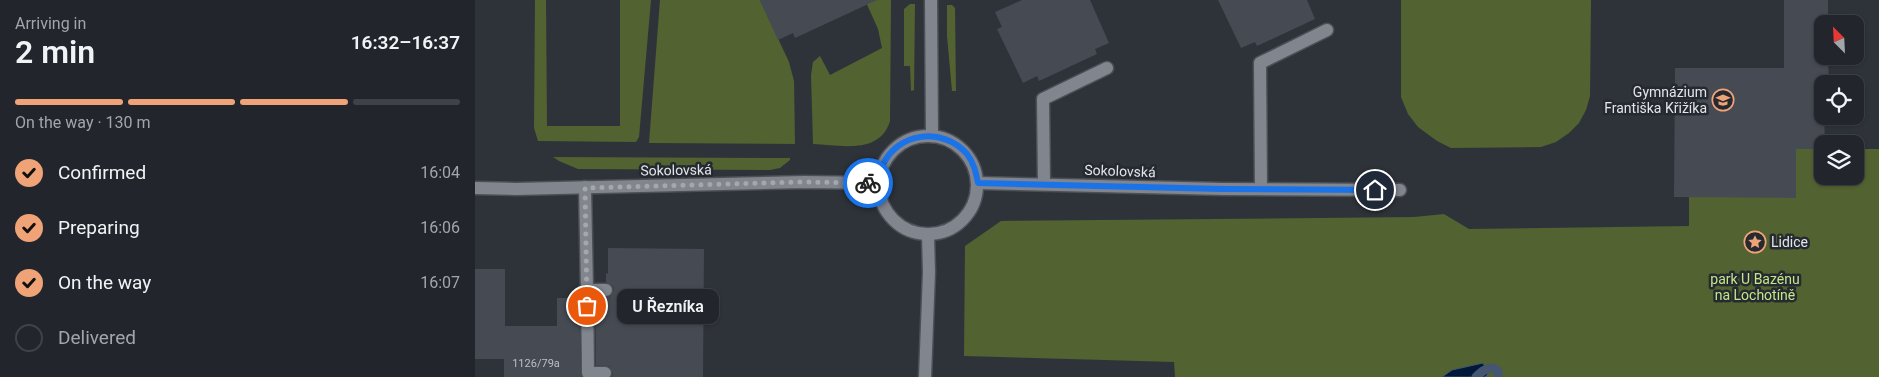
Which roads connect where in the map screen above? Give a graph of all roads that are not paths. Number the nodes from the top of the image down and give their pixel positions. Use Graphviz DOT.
graph roads {
  1 [pos="931,0"];
  2 [pos="1327,30"];
  3 [pos="1107,68"];
  4 [pos="932,136"];
  5 [pos="879,183"];
  6 [pos="978,183"];
  7 [pos="1044,184"];
  8 [pos="475,188"];
  9 [pos="585,188"];
  10 [pos="1261,189"];
  11 [pos="1400,190"];
  12 [pos="928,235"];
  13 [pos="587,290"];
  14 [pos="606,290"];
  15 [pos="605,373"];
  16 [pos="925,377"];
  1 -- 4 [label="street"];
  2 -- 10 [label="street"];
  3 -- 7 [label="street"];
  4 -- 5 [label="street"];
  4 -- 6 [label="street"];
  5 -- 9 [label="street, Sokolovská"];
  5 -- 12 [label="street"];
  6 -- 7 [label="street, Sokolovská"];
  6 -- 12 [label="street"];
  7 -- 10 [label="street, Sokolovská"];
  8 -- 9 [label="street, Sokolovská"];
  9 -- 13 [label="street"];
  10 -- 11 [label="street, Sokolovská"];
  12 -- 16 [label="street"];
  13 -- 14 [label="street"];
  13 -- 15 [label="street"];
}
